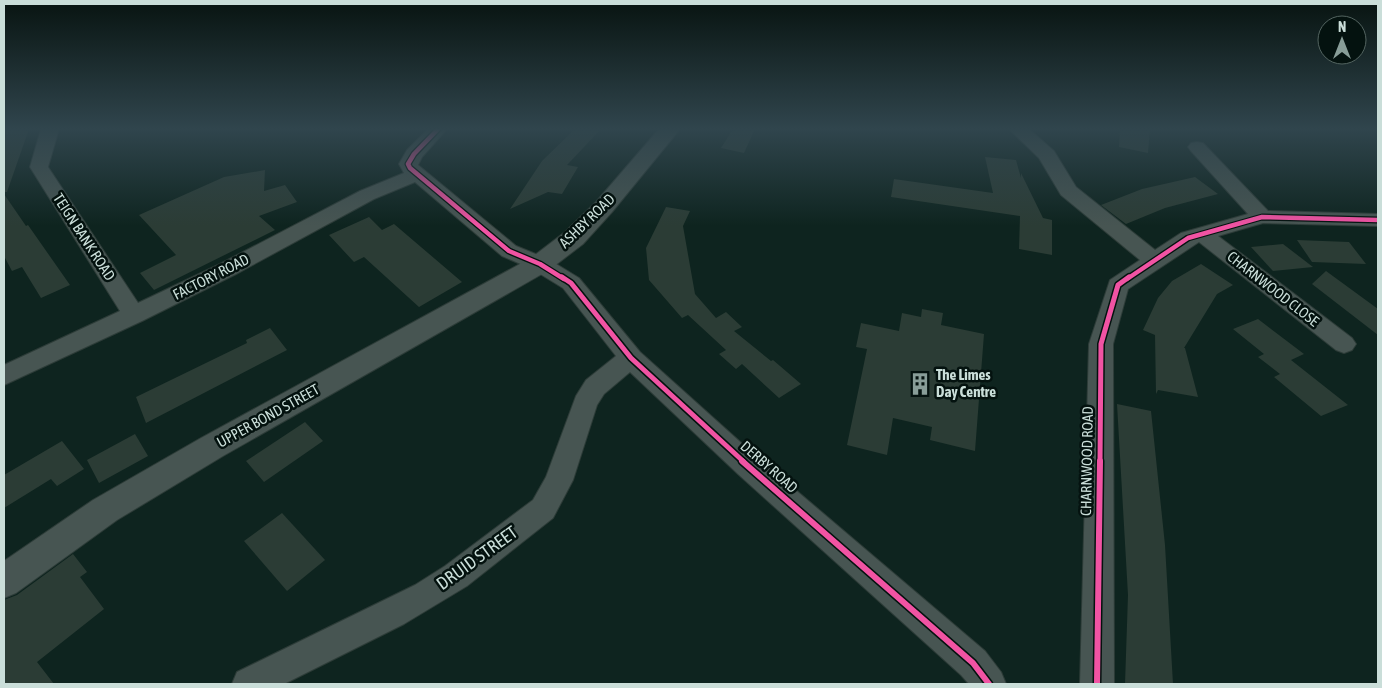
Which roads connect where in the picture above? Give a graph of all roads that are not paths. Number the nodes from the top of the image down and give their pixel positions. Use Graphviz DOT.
graph roads {
  1 [pos="41,161"];
  2 [pos="409,161"];
  3 [pos="643,161"];
  4 [pos="1051,161"];
  5 [pos="1210,161"];
  6 [pos="417,174"];
  7 [pos="1262,217"];
  8 [pos="1378,220"];
  9 [pos="1202,234"];
  10 [pos="1154,260"];
  11 [pos="540,264"];
  12 [pos="134,315"];
  13 [pos="1344,344"];
  14 [pos="631,358"];
  15 [pos="4,376"];
  16 [pos="4,581"];
  17 [pos="249,684"];
  18 [pos="989,684"];
  19 [pos="1097,684"];
  1 -- 12 [label="street, TEIGN BANK ROAD"];
  2 -- 6 [label="street"];
  3 -- 11 [label="main road, ASHBY ROAD"];
  4 -- 10 [label="street"];
  5 -- 7 [label="street"];
  6 -- 11 [label="street, DERBY ROAD"];
  6 -- 12 [label="street, FACTORY ROAD"];
  7 -- 8 [label="street, CHARNWOOD ROAD"];
  7 -- 9 [label="street, CHARNWOOD ROAD"];
  9 -- 10 [label="street, CHARNWOOD ROAD"];
  9 -- 13 [label="street, CHARNWOOD CLOSE"];
  10 -- 19 [label="street, CHARNWOOD ROAD"];
  11 -- 14 [label="street, DERBY ROAD"];
  11 -- 16 [label="main road, UPPER BOND STREET"];
  12 -- 15 [label="street, FACTORY ROAD"];
  14 -- 17 [label="street, DRUID STREET"];
  14 -- 18 [label="street, DERBY ROAD"];
}
